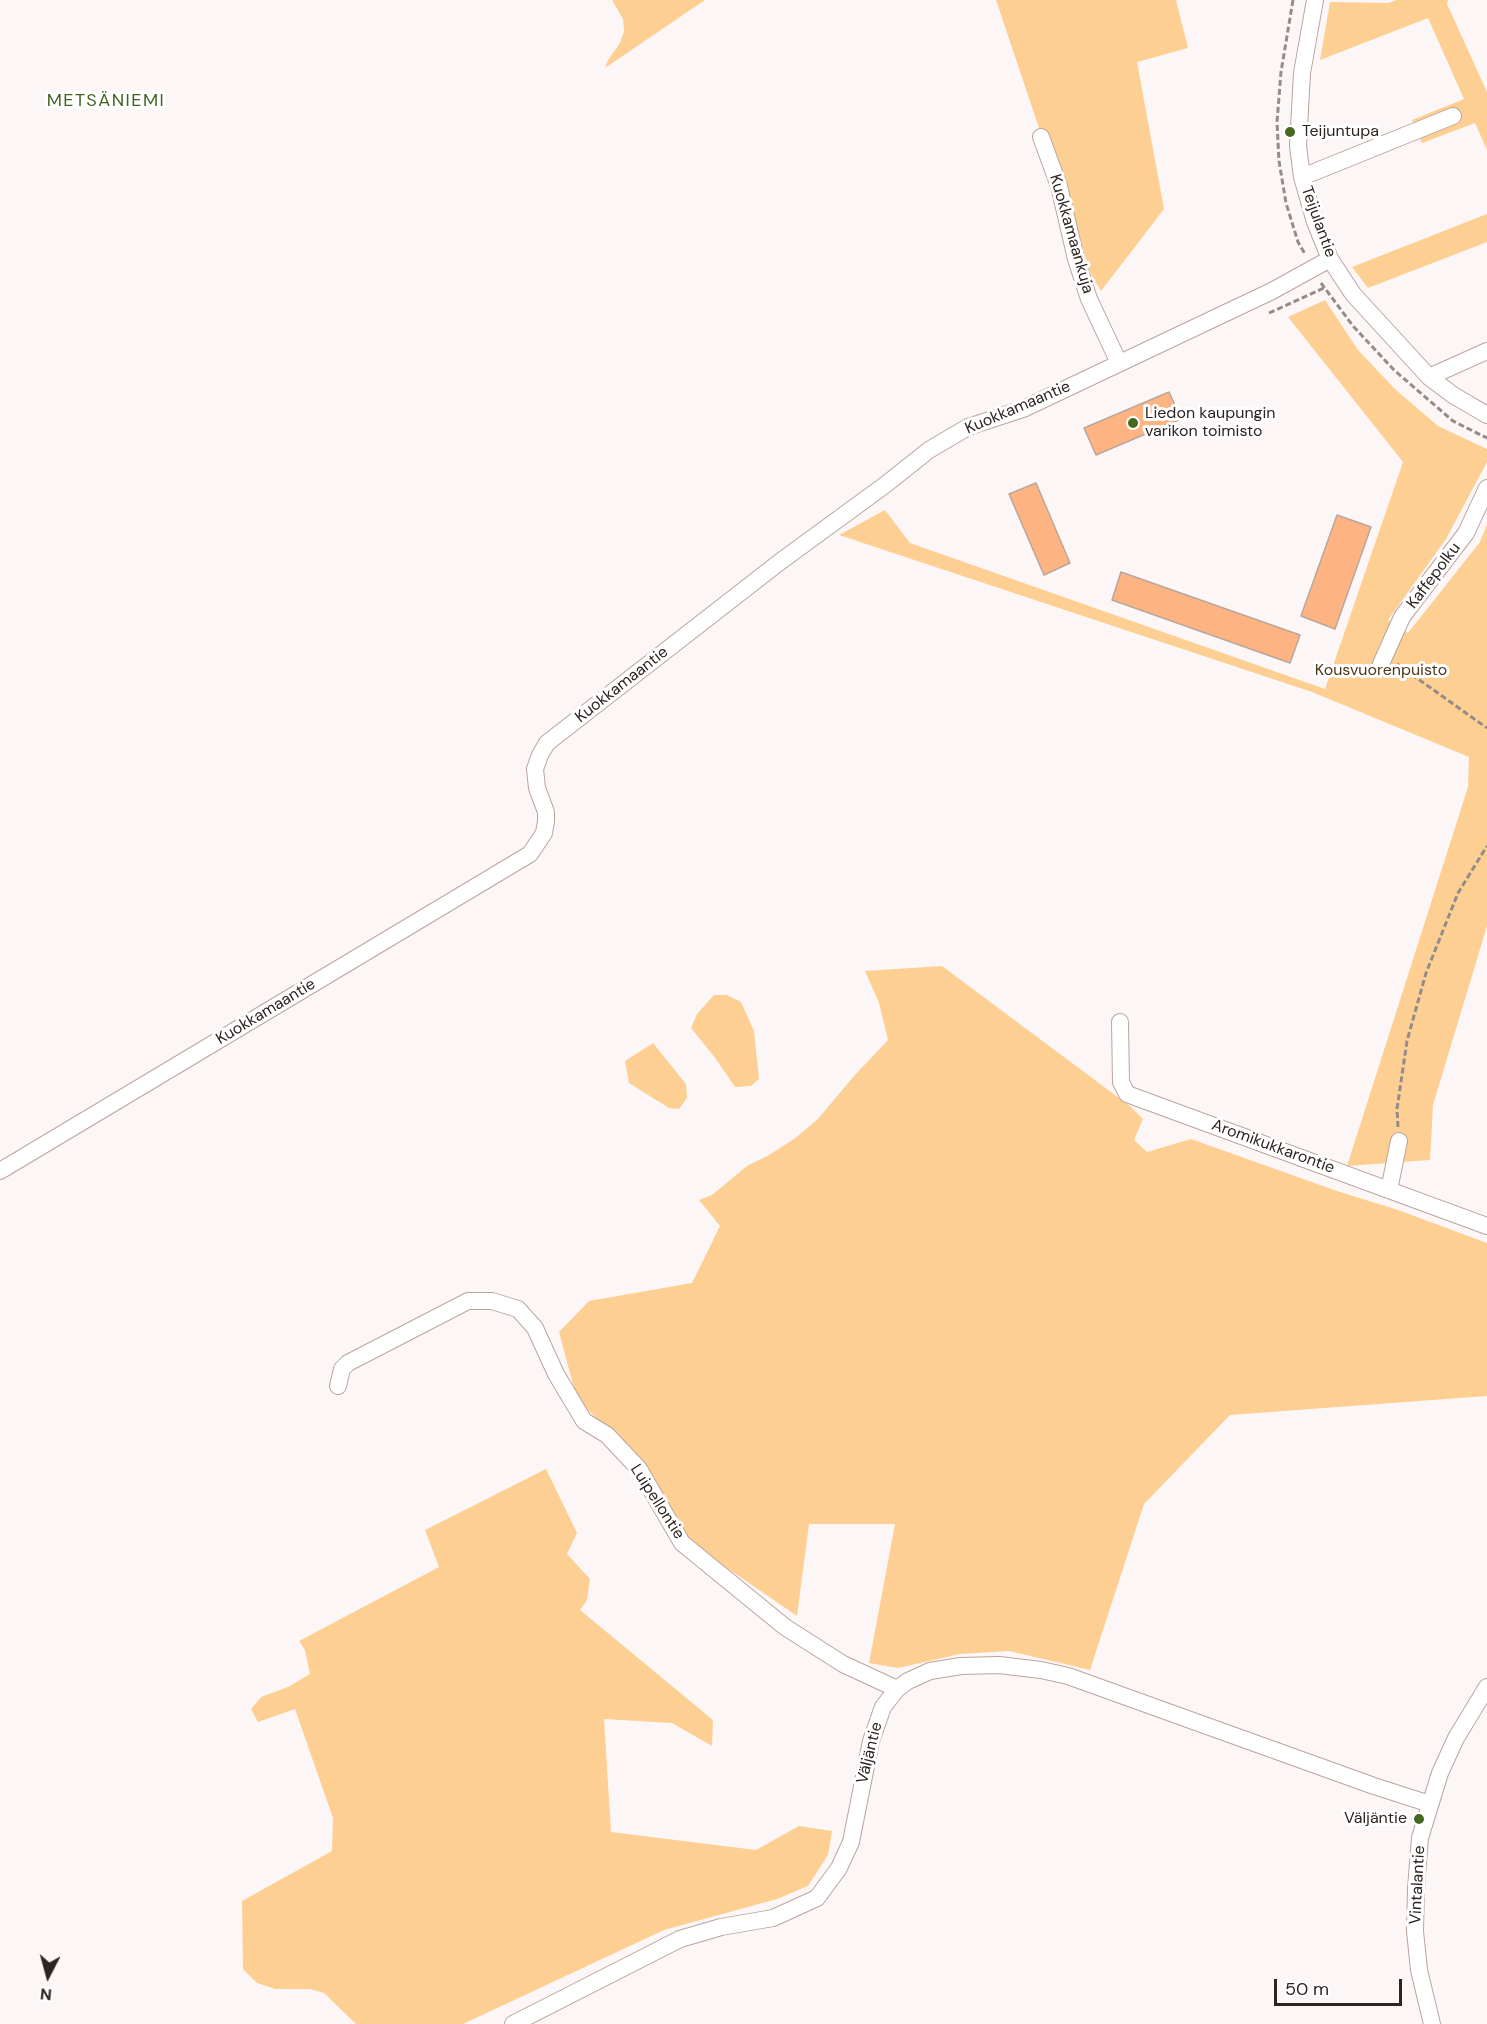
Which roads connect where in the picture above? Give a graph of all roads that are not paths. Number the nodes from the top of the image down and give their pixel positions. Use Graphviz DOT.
graph roads {
  1 [pos="1315,0"];
  2 [pos="1453,116"];
  3 [pos="1041,137"];
  4 [pos="1302,177"];
  5 [pos="1330,259"];
  6 [pos="1487,351"];
  7 [pos="1119,363"];
  8 [pos="1429,377"];
  9 [pos="1487,415"];
  10 [pos="1487,488"];
  11 [pos="1382,664"];
  12 [pos="1120,1022"];
  13 [pos="1399,1141"];
  14 [pos="0,1171"];
  15 [pos="1389,1190"];
  16 [pos="1487,1226"];
  17 [pos="338,1386"];
  18 [pos="1487,1687"];
  19 [pos="897,1689"];
  20 [pos="1430,1804"];
  21 [pos="513,2024"];
  22 [pos="1432,2024"];
  1 -- 4 [label="street, Teijulantie"];
  2 -- 4 [label="street"];
  3 -- 7 [label="street, Kuokkamaankuja"];
  4 -- 5 [label="street, Teijulantie"];
  5 -- 7 [label="street, Kuokkamaantie"];
  5 -- 8 [label="street, Teijulantie"];
  6 -- 8 [label="street"];
  7 -- 14 [label="street, Kuokkamaantie"];
  8 -- 9 [label="street, Teijulantie"];
  10 -- 11 [label="street, Kaffepolku"];
  12 -- 15 [label="street, Aromikukkarontie"];
  13 -- 15 [label="street"];
  15 -- 16 [label="street, Aromikukkarontie"];
  17 -- 19 [label="street, Luipellontie"];
  18 -- 20 [label="street, Vintalantie"];
  19 -- 20 [label="street, Väljäntie"];
  19 -- 21 [label="street, Väljäntie"];
  20 -- 22 [label="street, Vintalantie"];
}
